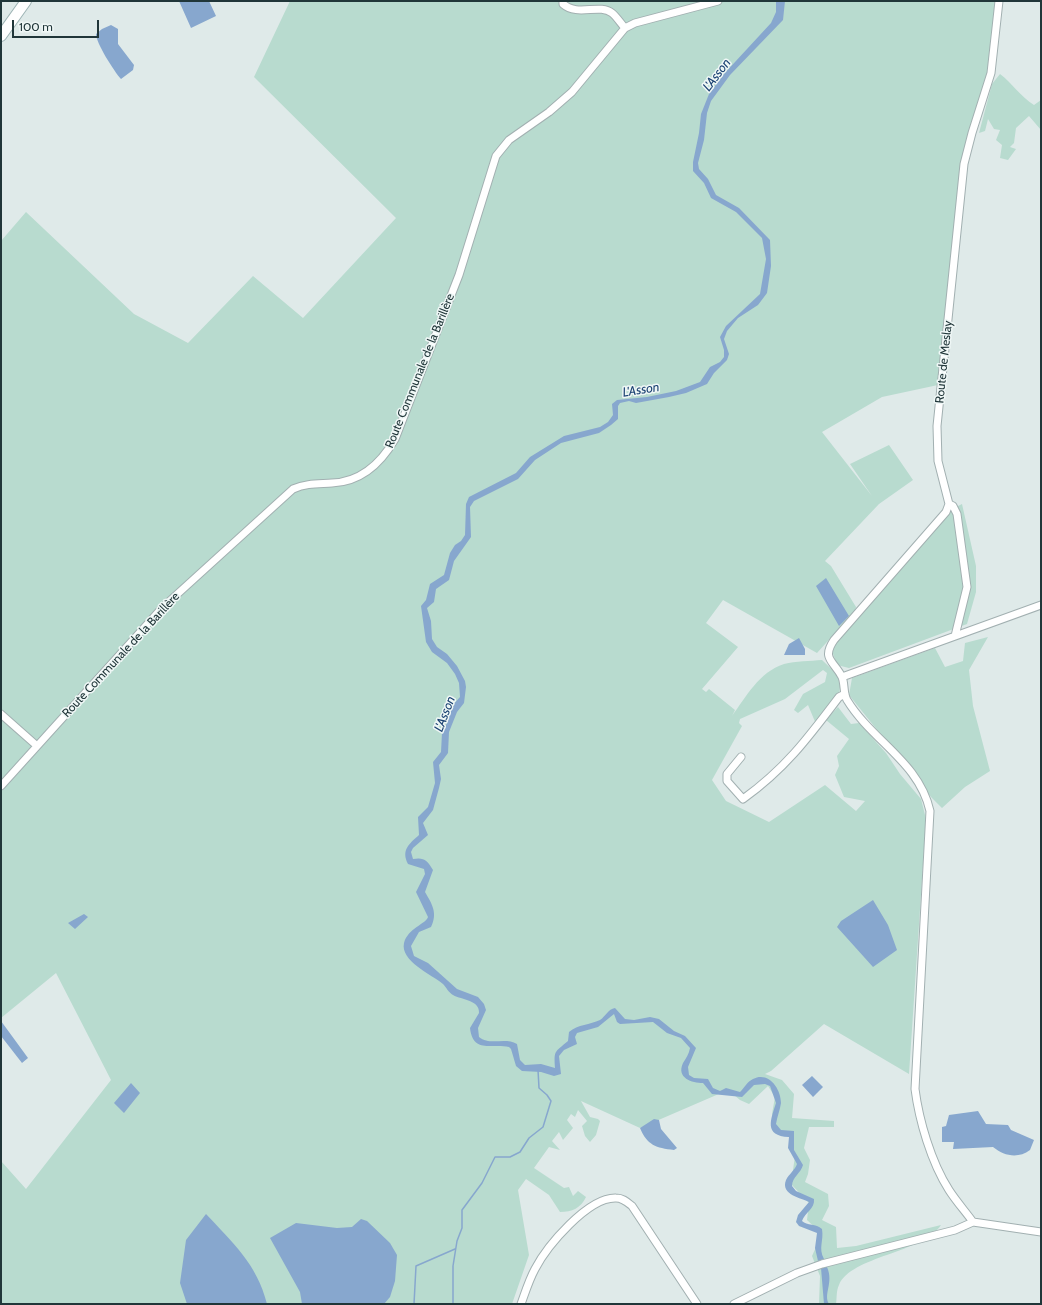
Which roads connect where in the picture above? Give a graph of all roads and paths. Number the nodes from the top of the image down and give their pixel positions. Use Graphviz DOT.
graph roads {
  1 [pos="26,1"];
  2 [pos="563,1"];
  3 [pos="718,1"];
  4 [pos="999,1"];
  5 [pos="625,28"];
  6 [pos="1,36"];
  7 [pos="949,504"];
  8 [pos="1041,605"];
  9 [pos="955,636"];
  10 [pos="842,677"];
  11 [pos="844,694"];
  12 [pos="1,714"];
  13 [pos="36,745"];
  14 [pos="741,757"];
  15 [pos="1,786"];
  16 [pos="973,1222"];
  17 [pos="1041,1232"];
  18 [pos="521,1304"];
  19 [pos="697,1304"];
  20 [pos="734,1304"];
  1 -- 6 [label="main road"];
  2 -- 5 [label="street"];
  3 -- 5 [label="street, Route Communale de la Barillère"];
  4 -- 7 [label="street, Route de Meslay"];
  5 -- 13 [label="street, Route Communale de la Barillère"];
  7 -- 9 [label="street, Route de Meslay"];
  7 -- 10 [label="street"];
  8 -- 9 [label="street"];
  9 -- 10 [label="street"];
  10 -- 11 [label="street"];
  11 -- 14 [label="street"];
  11 -- 16 [label="street"];
  12 -- 13 [label="street"];
  13 -- 15 [label="street, Route Communale de la Barillère"];
  16 -- 17 [label="street"];
  16 -- 20 [label="street"];
  18 -- 19 [label="street"];
}
